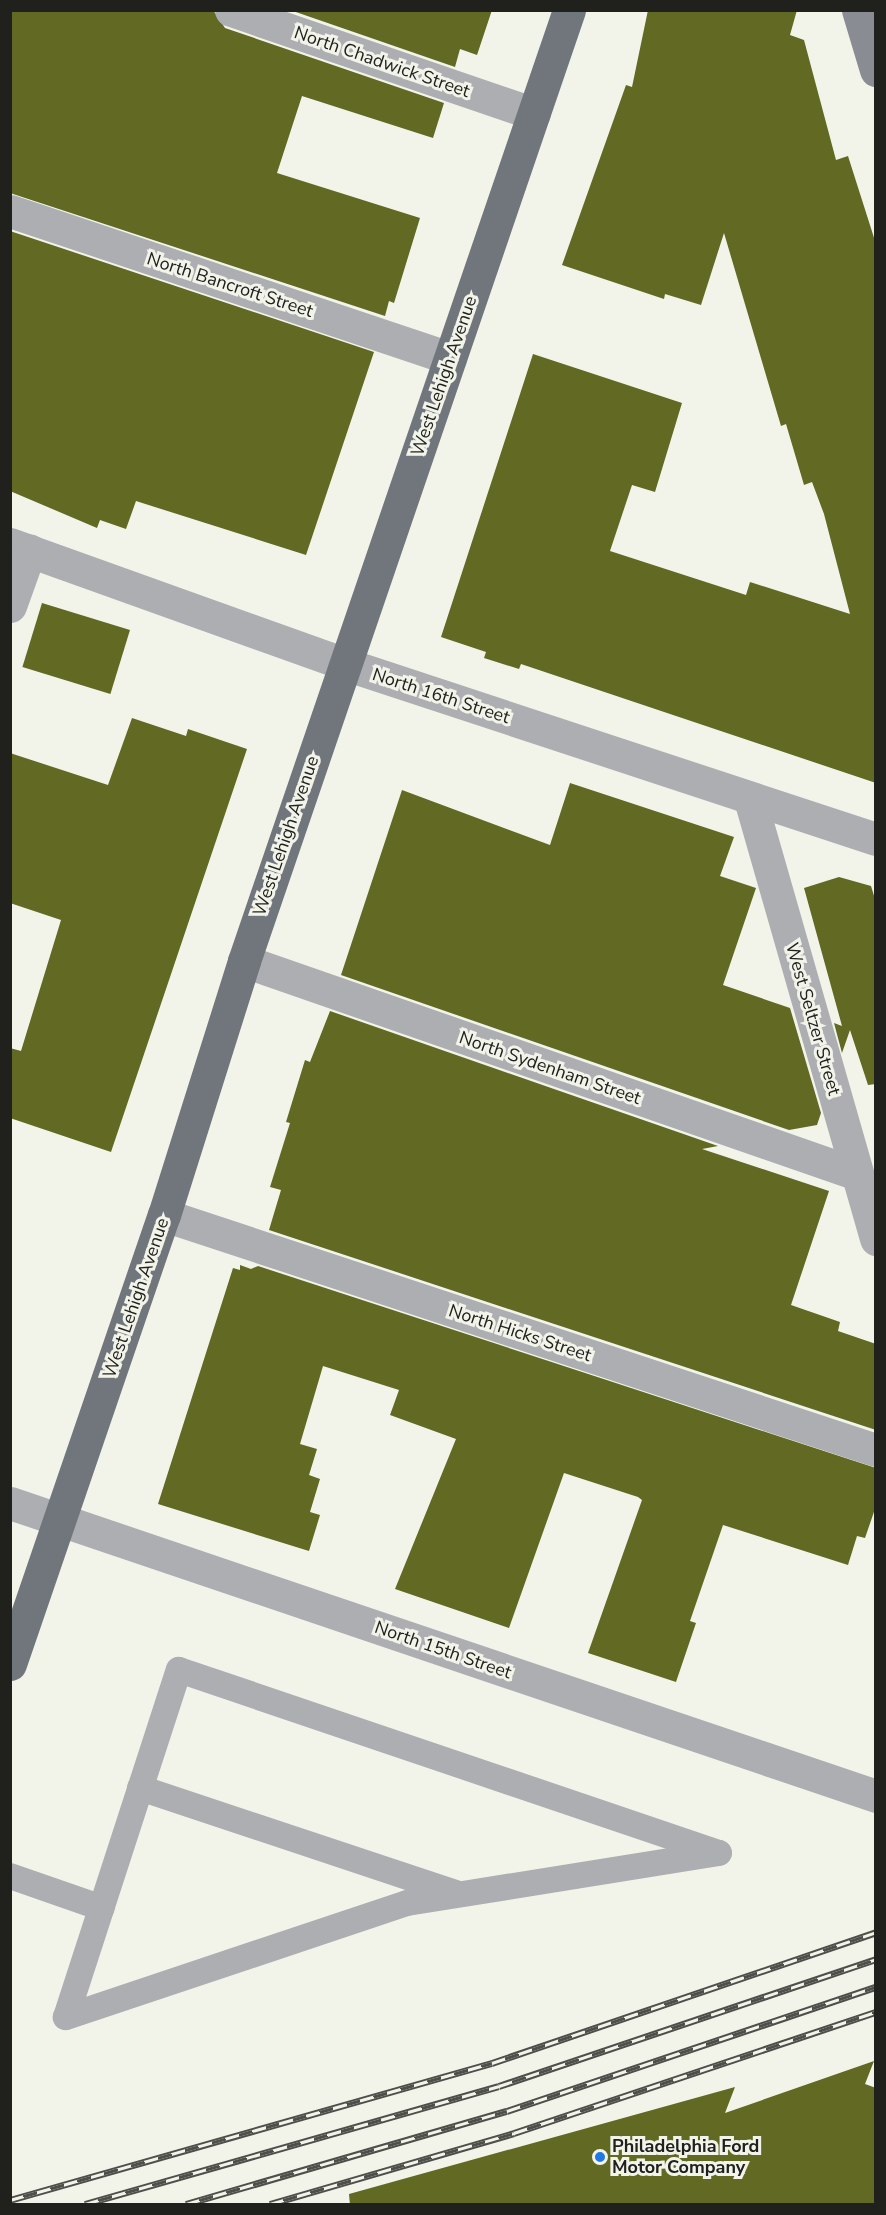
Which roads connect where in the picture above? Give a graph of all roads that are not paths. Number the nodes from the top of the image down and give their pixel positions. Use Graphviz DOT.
graph roads {
  1 [pos="231,10"];
  2 [pos="569,10"];
  3 [pos="858,10"];
  4 [pos="876,70"];
  5 [pos="534,114"];
  6 [pos="10,211"];
  7 [pos="450,358"];
  8 [pos="20,547"];
  9 [pos="10,606"];
  10 [pos="345,664"];
  11 [pos="750,799"];
  12 [pos="876,839"];
  13 [pos="244,961"];
  14 [pos="857,1174"];
  15 [pos="165,1215"];
  16 [pos="876,1239"];
  17 [pos="876,1450"];
  18 [pos="10,1503"];
  19 [pos="59,1520"];
  20 [pos="10,1664"];
  21 [pos="140,1788"];
  22 [pos="876,1796"];
  23 [pos="10,1876"];
  24 [pos="461,1895"];
  25 [pos="102,1908"];
  1 -- 5 [label="street, North Chadwick Street"];
  2 -- 5 [label="main road, West Lehigh Avenue"];
  3 -- 4 [label="main road"];
  5 -- 7 [label="main road, West Lehigh Avenue"];
  6 -- 7 [label="street, North Bancroft Street"];
  7 -- 10 [label="main road, West Lehigh Avenue"];
  8 -- 9 [label="street"];
  8 -- 10 [label="street, North 16th Street"];
  10 -- 11 [label="street, North 16th Street"];
  10 -- 13 [label="main road, West Lehigh Avenue"];
  11 -- 12 [label="street, North 16th Street"];
  11 -- 14 [label="street, West Seltzer Street"];
  13 -- 14 [label="street, North Sydenham Street"];
  13 -- 15 [label="main road, West Lehigh Avenue"];
  14 -- 16 [label="street, West Seltzer Street"];
  15 -- 17 [label="street, North Hicks Street"];
  15 -- 19 [label="main road, West Lehigh Avenue"];
  18 -- 19 [label="street, North 15th Street"];
  19 -- 20 [label="main road, West Lehigh Avenue"];
  19 -- 22 [label="street, North 15th Street"];
  21 -- 24 [label="lane"];
  21 -- 24 [label="lane"];
  21 -- 25 [label="lane"];
  23 -- 25 [label="lane"];
  24 -- 25 [label="lane"];
}
